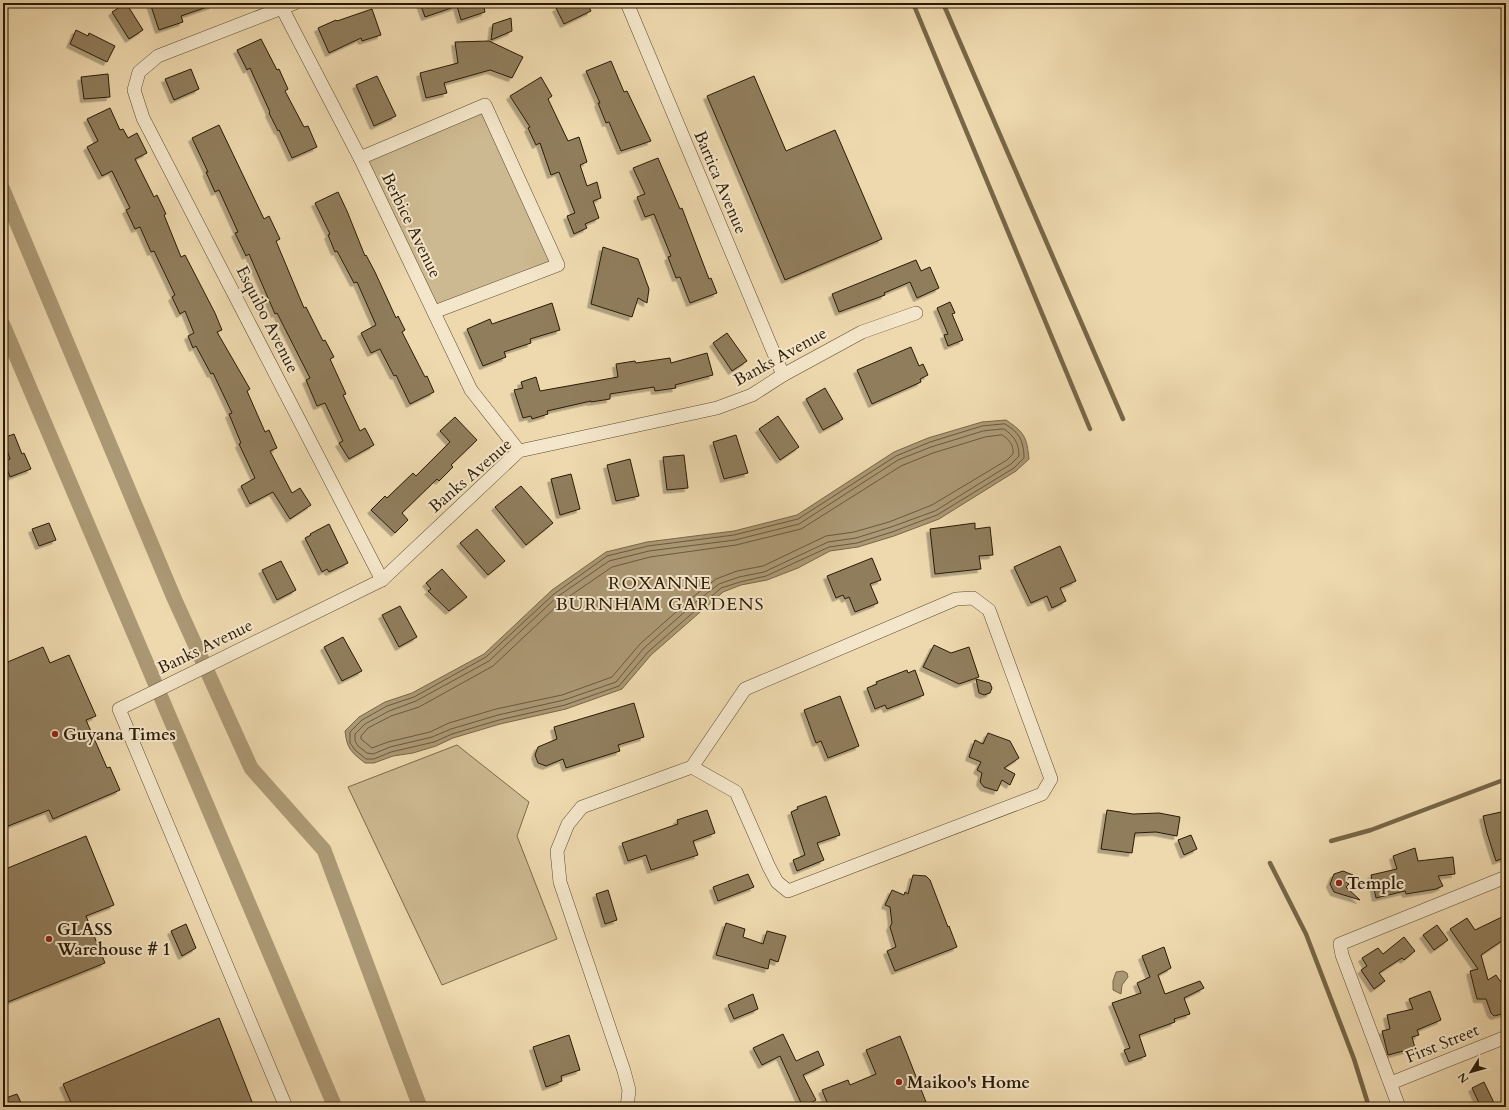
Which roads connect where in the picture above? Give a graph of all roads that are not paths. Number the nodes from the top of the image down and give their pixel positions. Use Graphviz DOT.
graph roads {
  1 [pos="295,3"];
  2 [pos="627,3"];
  3 [pos="282,8"];
  4 [pos="360,158"];
  5 [pos="434,312"];
  6 [pos="916,313"];
  7 [pos="783,375"];
  8 [pos="519,451"];
  9 [pos="382,580"];
  10 [pos="692,767"];
  11 [pos="1506,877"];
  12 [pos="1506,1037"];
  13 [pos="1391,1083"];
  14 [pos="286,1107"];
  15 [pos="627,1107"];
  16 [pos="1399,1107"];
  1 -- 3 [label="street"];
  2 -- 7 [label="street, Bartica Avenue"];
  3 -- 4 [label="street, Berbice Avenue"];
  3 -- 9 [label="street, Esquibo Avenue"];
  4 -- 5 [label="street, Berbice Avenue"];
  4 -- 5 [label="street"];
  5 -- 8 [label="street, Berbice Avenue"];
  6 -- 7 [label="street, Banks Avenue"];
  7 -- 8 [label="street, Banks Avenue"];
  8 -- 9 [label="street, Banks Avenue"];
  9 -- 14 [label="street, Banks Avenue"];
  10 -- 10 [label="street"];
  10 -- 15 [label="street"];
  11 -- 13 [label="street"];
  12 -- 13 [label="street, First Street"];
  13 -- 16 [label="street"];
}
